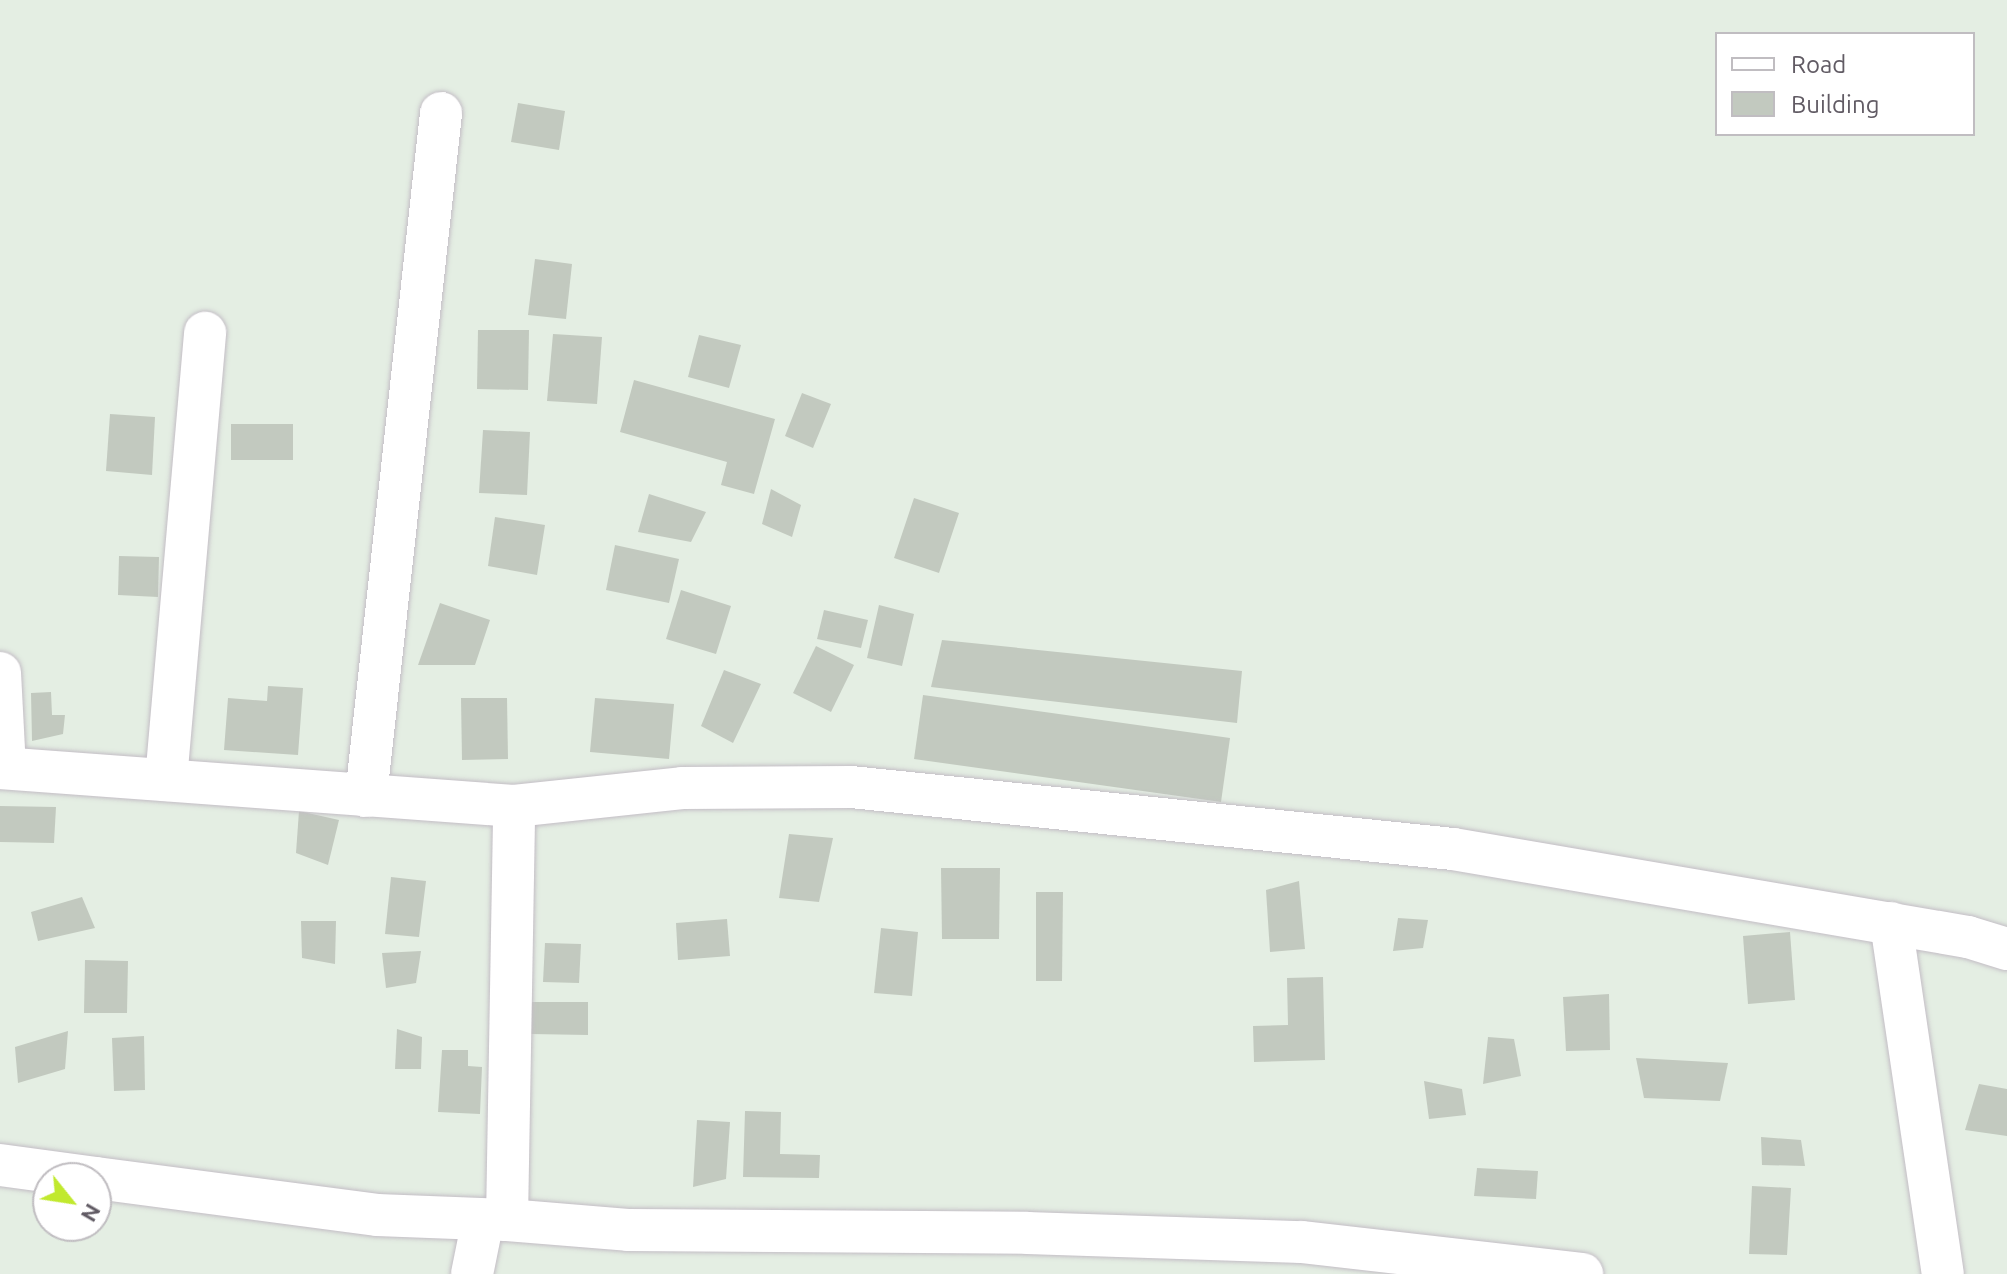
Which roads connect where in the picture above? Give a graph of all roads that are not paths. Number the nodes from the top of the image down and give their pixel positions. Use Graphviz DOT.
graph roads {
  1 [pos="441,113"];
  2 [pos="205,333"];
  3 [pos="0,673"];
  4 [pos="2,768"];
  5 [pos="166,780"];
  6 [pos="366,796"];
  7 [pos="514,806"];
  8 [pos="1891,923"];
  9 [pos="2007,949"];
  10 [pos="0,1165"];
  11 [pos="32,1169"];
  12 [pos="112,1180"];
  13 [pos="495,1220"];
  14 [pos="472,1274"];
  15 [pos="1582,1274"];
  16 [pos="1943,1274"];
  1 -- 6 [label="street"];
  2 -- 5 [label="street"];
  3 -- 4 [label="street"];
  4 -- 5 [label="street"];
  5 -- 6 [label="street"];
  6 -- 7 [label="street"];
  7 -- 8 [label="street"];
  7 -- 13 [label="street"];
  8 -- 9 [label="street"];
  8 -- 16 [label="street"];
  10 -- 11 [label="street"];
  12 -- 13 [label="street"];
  13 -- 14 [label="street"];
  13 -- 15 [label="street"];
}
